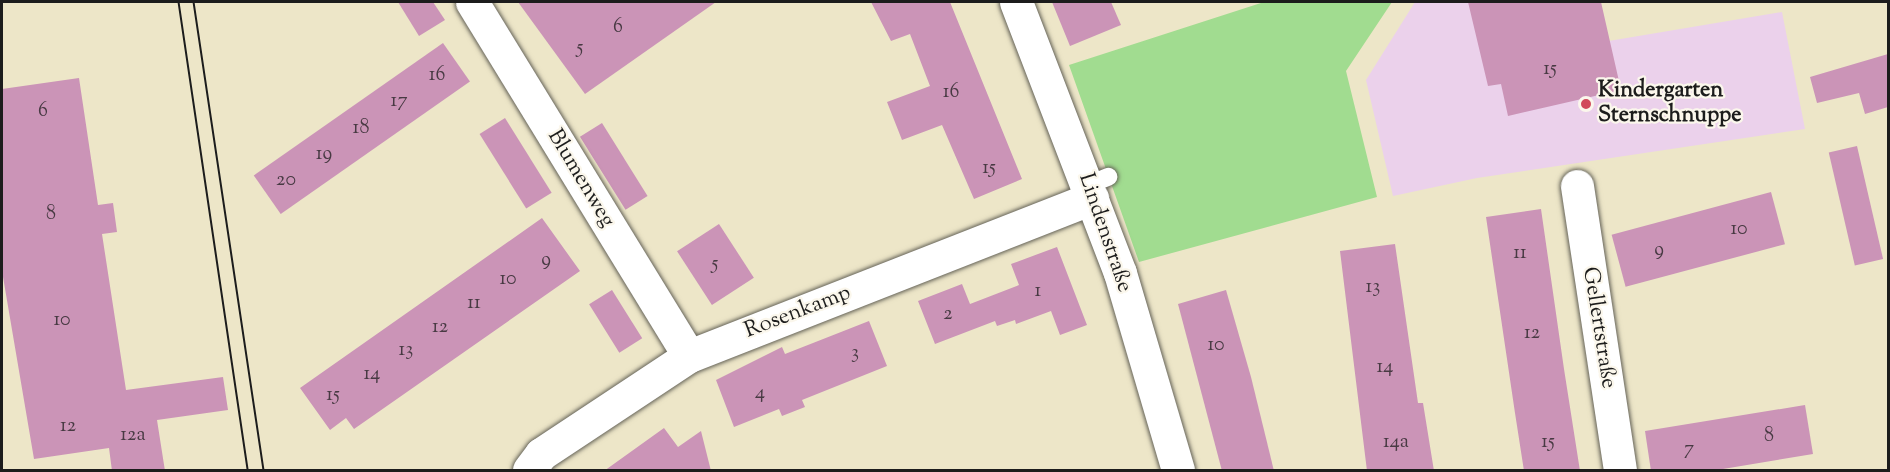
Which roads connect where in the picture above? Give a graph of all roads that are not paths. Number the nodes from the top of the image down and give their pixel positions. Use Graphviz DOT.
graph roads {
  1 [pos="472,2"];
  2 [pos="1016,2"];
  3 [pos="1096,186"];
  4 [pos="1577,186"];
  5 [pos="689,356"];
  6 [pos="529,471"];
  7 [pos="1178,471"];
  8 [pos="1620,471"];
  1 -- 5 [label="street, Blumenweg"];
  2 -- 3 [label="street, Lindenstraße"];
  3 -- 5 [label="street, Rosenkamp"];
  3 -- 7 [label="street, Lindenstraße"];
  4 -- 8 [label="street, Gellertstraße"];
  5 -- 6 [label="street, Rosenkamp"];
}
